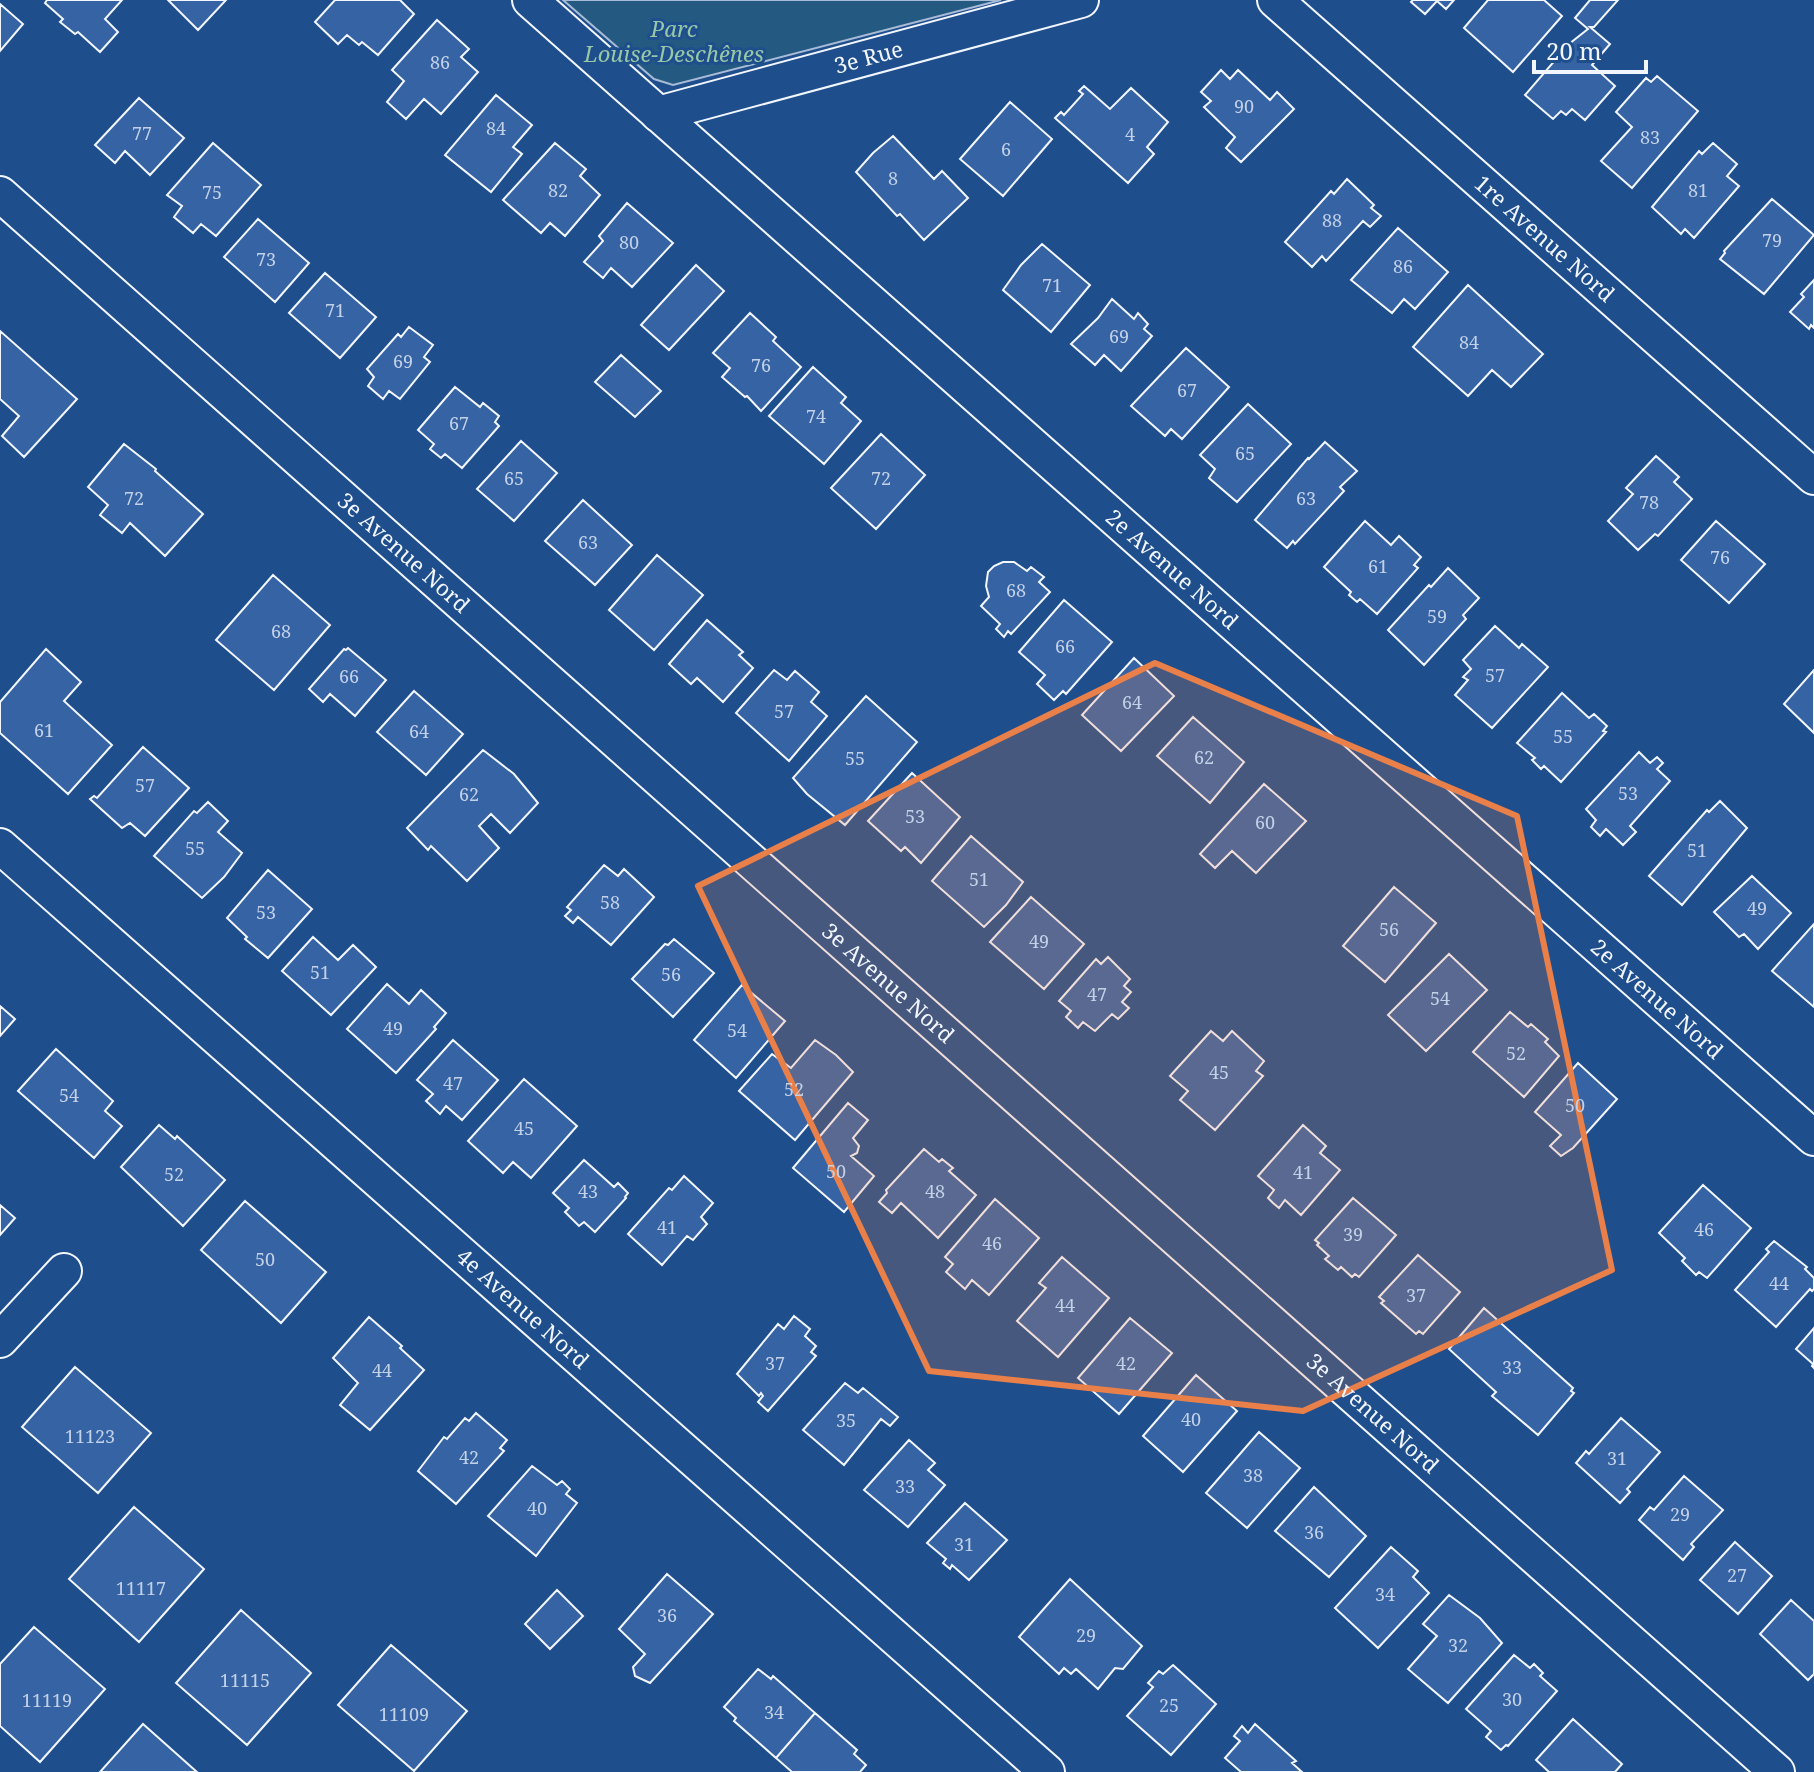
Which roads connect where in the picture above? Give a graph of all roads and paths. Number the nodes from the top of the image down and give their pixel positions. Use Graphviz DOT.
graph roads {
  1 [pos="530,0"];
  2 [pos="1081,0"];
  3 [pos="1275,0"];
  4 [pos="658,114"];
  5 [pos="0,194"];
  6 [pos="1814,477"];
  7 [pos="0,846"];
  8 [pos="1814,1138"];
  9 [pos="64,1271"];
  10 [pos="0,1340"];
  11 [pos="1047,1772"];
  12 [pos="1777,1772"];
  1 -- 4 [label="street, 2e Avenue Nord"];
  2 -- 4 [label="street, 3e Rue"];
  3 -- 6 [label="street, 1re Avenue Nord"];
  4 -- 8 [label="street, 2e Avenue Nord"];
  5 -- 12 [label="street, 3e Avenue Nord"];
  7 -- 11 [label="street, 4e Avenue Nord"];
  9 -- 10 [label="street"];
}
